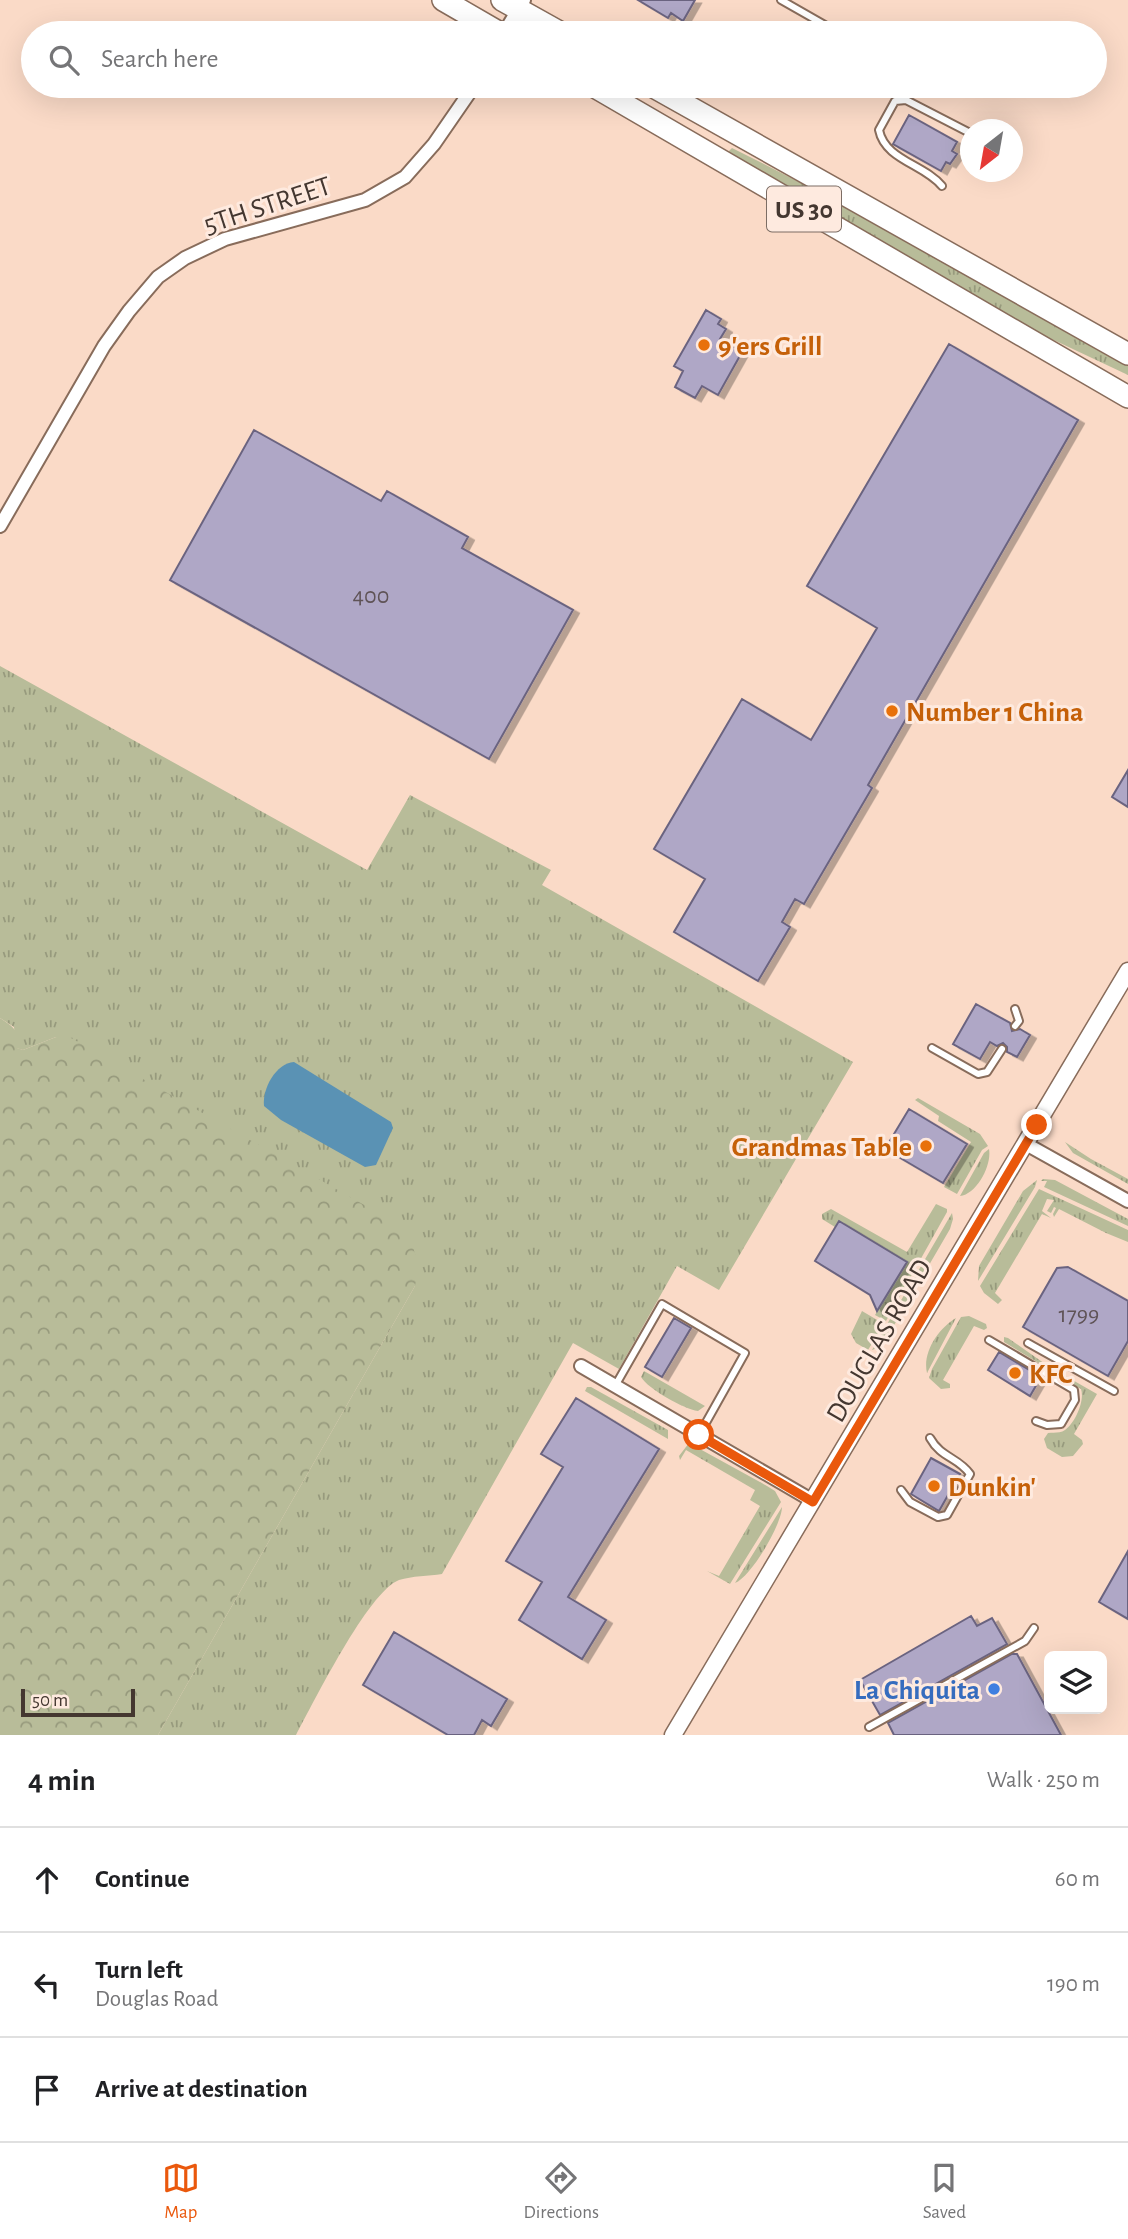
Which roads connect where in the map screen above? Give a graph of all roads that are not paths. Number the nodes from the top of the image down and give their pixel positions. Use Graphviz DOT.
graph roads {
  1 [pos="443,0"];
  2 [pos="781,0"];
  3 [pos="515,3"];
  4 [pos="481,21"];
  5 [pos="507,21"];
  6 [pos="543,21"];
  7 [pos="818,21"];
  8 [pos="466,98"];
  9 [pos="614,98"];
  10 [pos="673,98"];
  11 [pos="960,127"];
  12 [pos="942,186"];
  13 [pos="1128,354"];
  14 [pos="1128,397"];
  15 [pos="0,526"];
  16 [pos="1128,971"];
  17 [pos="1015,1009"];
  18 [pos="1016,1026"];
  19 [pos="932,1048"];
  20 [pos="1002,1049"];
  21 [pos="1026,1144"];
  22 [pos="1128,1201"];
  23 [pos="989,1340"];
  24 [pos="1028,1343"];
  25 [pos="581,1366"];
  26 [pos="615,1386"];
  27 [pos="1114,1391"];
  28 [pos="1036,1421"];
  29 [pos="699,1435"];
  30 [pos="930,1438"];
  31 [pos="901,1490"];
  32 [pos="813,1502"];
  33 [pos="1034,1628"];
  34 [pos="869,1727"];
  35 [pos="673,1735"];
  1 -- 4 [label="main road"];
  2 -- 7 [label="lane"];
  3 -- 5 [label="street"];
  3 -- 6 [label="main road"];
  8 -- 15 [label="street, 5TH STREET"];
  9 -- 14 [label="main road, US 30"];
  10 -- 13 [label="main road, US 30"];
  11 -- 12 [label="lane"];
  16 -- 21 [label="street, DOUGLAS ROAD"];
  17 -- 18 [label="lane"];
  19 -- 20 [label="lane"];
  21 -- 22 [label="street"];
  21 -- 32 [label="street, DOUGLAS ROAD"];
  23 -- 28 [label="lane"];
  24 -- 27 [label="lane"];
  25 -- 26 [label="street"];
  26 -- 29 [label="street"];
  26 -- 29 [label="lane"];
  29 -- 32 [label="street"];
  30 -- 31 [label="lane"];
  32 -- 35 [label="street, DOUGLAS ROAD"];
  33 -- 34 [label="lane"];
}
